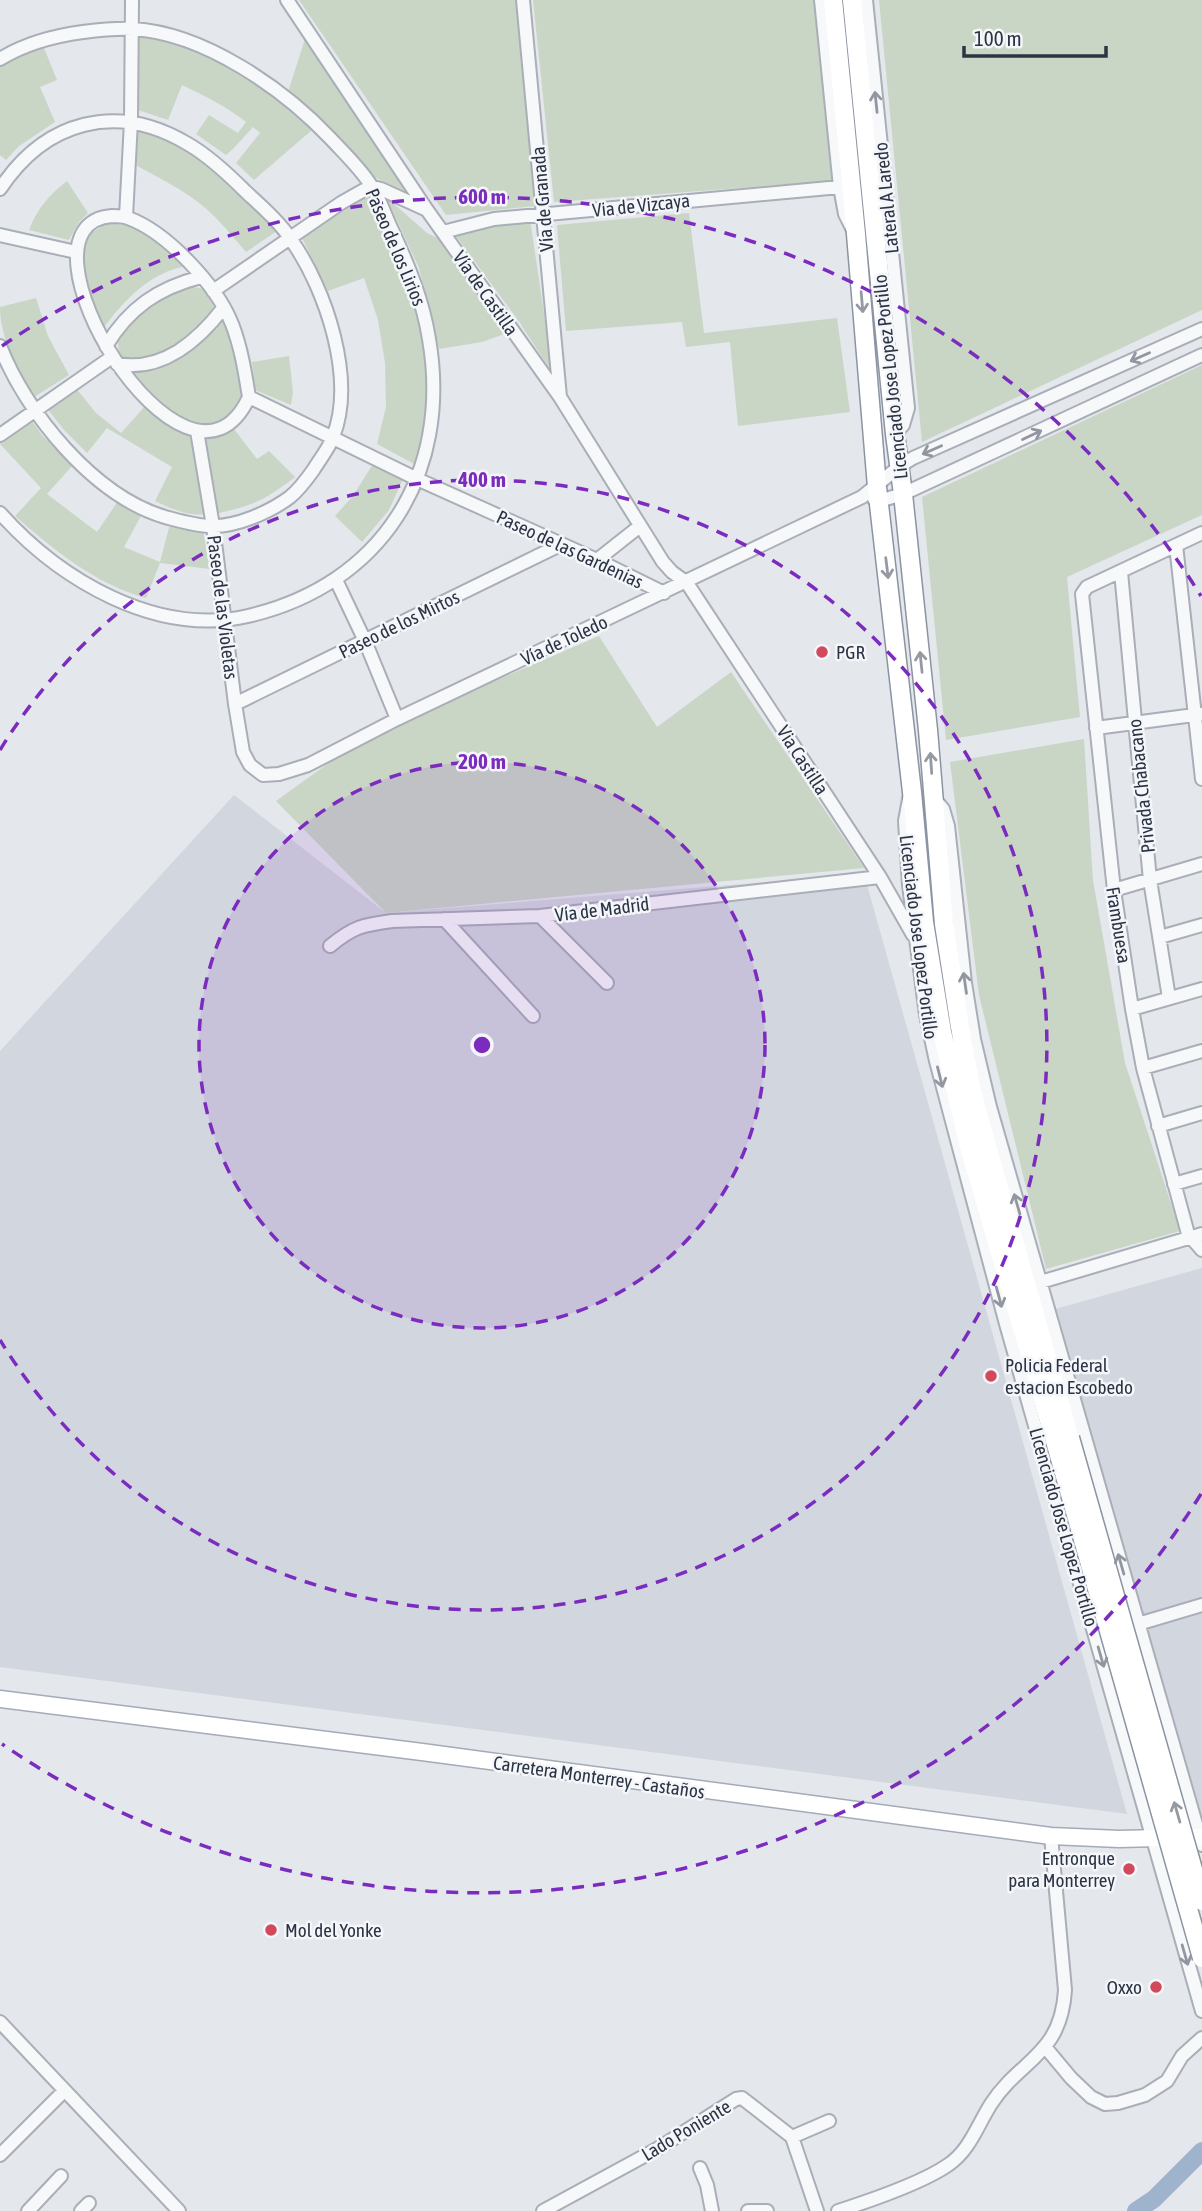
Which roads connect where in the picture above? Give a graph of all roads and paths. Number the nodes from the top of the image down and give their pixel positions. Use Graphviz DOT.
graph roads {
  1 [pos="131,0"];
  2 [pos="287,0"];
  3 [pos="523,0"];
  4 [pos="821,0"];
  5 [pos="833,0"];
  6 [pos="852,0"];
  7 [pos="866,0"];
  8 [pos="131,28"];
  9 [pos="0,58"];
  10 [pos="131,121"];
  11 [pos="373,187"];
  12 [pos="840,187"];
  13 [pos="0,189"];
  14 [pos="426,210"];
  15 [pos="544,215"];
  16 [pos="126,217"];
  17 [pos="443,232"];
  18 [pos="856,234"];
  19 [pos="0,235"];
  20 [pos="291,239"];
  21 [pos="76,251"];
  22 [pos="201,277"];
  23 [pos="213,291"];
  24 [pos="223,307"];
  25 [pos="1202,329"];
  26 [pos="0,346"];
  27 [pos="112,355"];
  28 [pos="1202,355"];
  29 [pos="249,397"];
  30 [pos="560,397"];
  31 [pos="35,411"];
  32 [pos="197,431"];
  33 [pos="895,434"];
  34 [pos="0,435"];
  35 [pos="333,438"];
  36 [pos="900,466"];
  37 [pos="417,479"];
  38 [pos="903,494"];
  39 [pos="873,495"];
  40 [pos="0,513"];
  41 [pos="213,526"];
  42 [pos="639,526"];
  43 [pos="1202,533"];
  44 [pos="562,544"];
  45 [pos="1176,545"];
  46 [pos="597,560"];
  47 [pos="1121,572"];
  48 [pos="337,580"];
  49 [pos="687,583"];
  50 [pos="664,593"];
  51 [pos="224,621"];
  52 [pos="365,641"];
  53 [pos="235,704"];
  54 [pos="1199,714"];
  55 [pos="397,719"];
  56 [pos="1135,723"];
  57 [pos="1096,728"];
  58 [pos="263,775"];
  59 [pos="1202,779"];
  60 [pos="912,792"];
  61 [pos="1202,864"];
  62 [pos="880,877"];
  63 [pos="1150,880"];
  64 [pos="1114,890"];
  65 [pos="540,916"];
  66 [pos="444,919"];
  67 [pos="1202,925"];
  68 [pos="1160,937"];
  69 [pos="916,939"];
  70 [pos="330,946"];
  71 [pos="607,984"];
  72 [pos="1202,989"];
  73 [pos="1169,999"];
  74 [pos="1132,1009"];
  75 [pos="533,1016"];
  76 [pos="1202,1051"];
  77 [pos="1143,1068"];
  78 [pos="1202,1112"];
  79 [pos="1157,1126"];
  80 [pos="1202,1176"];
  81 [pos="1174,1184"];
  82 [pos="1196,1236"];
  83 [pos="1202,1250"];
  84 [pos="1033,1284"];
  85 [pos="1062,1439"];
  86 [pos="1202,1605"];
  87 [pos="1138,1623"];
  88 [pos="0,1699"];
  89 [pos="1181,1770"];
  90 [pos="1135,1776"];
  91 [pos="1051,1836"];
  92 [pos="1153,1839"];
  93 [pos="1201,1841"];
  94 [pos="1202,1895"];
  95 [pos="1202,1901"];
  96 [pos="1175,1918"];
  97 [pos="1202,1958"];
  98 [pos="1202,2011"];
  99 [pos="0,2022"];
  100 [pos="1202,2038"];
  101 [pos="1046,2048"];
  102 [pos="64,2091"];
  103 [pos="829,2120"];
  104 [pos="792,2137"];
  105 [pos="0,2155"];
  106 [pos="700,2168"];
  107 [pos="61,2176"];
  108 [pos="28,2211"];
  109 [pos="178,2211"];
  110 [pos="543,2211"];
  111 [pos="712,2211"];
  112 [pos="750,2211"];
  113 [pos="767,2211"];
  114 [pos="817,2211"];
  115 [pos="838,2211"];
  1 -- 8 [label="street"];
  2 -- 14 [label="street, Vía de Castilla"];
  3 -- 15 [label="street, Vía de Granada"];
  4 -- 12 [label="street, Lateral A Laredo"];
  5 -- 18 [label="highway, Licenciado Jose Lopez Portillo"];
  6 -- 33 [label="highway, Licenciado Jose Lopez Portillo"];
  33 -- 7 [label="street, Lateral A Laredo, one-way"];
  8 -- 9 [label="street, Paseo de los Lirios"];
  8 -- 10 [label="street"];
  8 -- 11 [label="street, Paseo de los Lirios"];
  10 -- 13 [label="street"];
  10 -- 16 [label="street"];
  10 -- 20 [label="street"];
  11 -- 14 [label="street"];
  11 -- 20 [label="street"];
  11 -- 37 [label="street, Paseo de los Lirios"];
  12 -- 15 [label="street, Via de Vizcaya"];
  12 -- 18 [label="street, Lateral A Laredo"];
  14 -- 17 [label="street, Vía de Castilla"];
  15 -- 17 [label="street, Via de Vizcaya"];
  15 -- 30 [label="street, Vía de Granada"];
  16 -- 21 [label="street"];
  16 -- 22 [label="street"];
  17 -- 30 [label="street, Vía de Castilla"];
  18 -- 39 [label="highway, Licenciado Jose Lopez Portillo, one-way"];
  19 -- 21 [label="street"];
  20 -- 23 [label="street"];
  20 -- 35 [label="street"];
  21 -- 27 [label="street"];
  22 -- 23 [label="street"];
  22 -- 27 [label="street"];
  23 -- 24 [label="street"];
  24 -- 27 [label="street"];
  24 -- 29 [label="street"];
  25 -- 36 [label="street, one-way"];
  26 -- 31 [label="street"];
  27 -- 31 [label="street"];
  27 -- 32 [label="street"];
  38 -- 28 [label="street, one-way"];
  29 -- 32 [label="street"];
  29 -- 35 [label="street, Paseo de las Gardenias"];
  30 -- 42 [label="street, Vía de Castilla"];
  31 -- 34 [label="street"];
  31 -- 41 [label="street"];
  32 -- 41 [label="street, Paseo de las Violetas"];
  33 -- 36 [label="highway, Licenciado Jose Lopez Portillo"];
  35 -- 37 [label="street, Paseo de las Gardenias"];
  35 -- 41 [label="street"];
  36 -- 38 [label="highway, Licenciado Jose Lopez Portillo"];
  36 -- 39 [label="street"];
  37 -- 44 [label="street, Paseo de las Gardenias"];
  37 -- 48 [label="street, Paseo de los Lirios"];
  38 -- 39 [label="street"];
  84 -- 38 [label="highway, Licenciado Jose Lopez Portillo, one-way"];
  39 -- 49 [label="street, Vía de Toledo"];
  39 -- 60 [label="highway, Licenciado Jose Lopez Portillo, one-way"];
  40 -- 51 [label="street, Paseo de los Lirios"];
  41 -- 51 [label="street, Paseo de las Violetas"];
  42 -- 46 [label="street"];
  42 -- 49 [label="street, Vía de Castilla"];
  43 -- 45 [label="street"];
  44 -- 46 [label="street, Paseo de las Gardenias"];
  44 -- 52 [label="street, Paseo de los Mirtos"];
  45 -- 47 [label="street"];
  45 -- 54 [label="street"];
  46 -- 50 [label="street, Paseo de las Gardenias"];
  47 -- 56 [label="street, Privada Chabacano"];
  47 -- 57 [label="street, Frambuesa"];
  48 -- 51 [label="street, Paseo de los Lirios"];
  48 -- 52 [label="street"];
  49 -- 50 [label="street, Vía de Toledo"];
  49 -- 62 [label="street, Via Castilla"];
  50 -- 55 [label="street, Vía de Toledo"];
  51 -- 53 [label="street, Paseo de las Violetas"];
  52 -- 53 [label="street, Paseo de los Mirtos"];
  52 -- 55 [label="street"];
  53 -- 58 [label="street, Paseo de las Violetas"];
  54 -- 56 [label="street"];
  54 -- 59 [label="street"];
  55 -- 58 [label="street, Vía de Toledo"];
  56 -- 57 [label="street"];
  56 -- 63 [label="street, Privada Chabacano"];
  57 -- 64 [label="street, Frambuesa"];
  60 -- 69 [label="street, Licenciado Jose Lopez Portillo"];
  60 -- 85 [label="highway, Licenciado Jose Lopez Portillo"];
  61 -- 63 [label="street"];
  62 -- 65 [label="street, Vía de Madrid"];
  62 -- 69 [label="street, Via Castilla"];
  63 -- 64 [label="street"];
  63 -- 68 [label="street, Privada Chabacano"];
  64 -- 74 [label="street, Frambuesa"];
  65 -- 66 [label="street, Vía de Madrid"];
  65 -- 71 [label="street"];
  66 -- 70 [label="street, Vía de Madrid"];
  66 -- 75 [label="street"];
  67 -- 68 [label="street"];
  68 -- 73 [label="street, Privada Chabacano"];
  69 -- 90 [label="street, Licenciado Jose Lopez Portillo, one-way"];
  72 -- 73 [label="street"];
  73 -- 74 [label="street"];
  74 -- 77 [label="street, Frambuesa"];
  76 -- 77 [label="street"];
  77 -- 79 [label="street, Frambuesa"];
  78 -- 79 [label="street"];
  79 -- 81 [label="street, Frambuesa"];
  80 -- 81 [label="street"];
  81 -- 82 [label="street, Frambuesa"];
  82 -- 83 [label="street, Frambuesa"];
  82 -- 84 [label="street"];
  84 -- 85 [label="highway, Licenciado Jose Lopez Portillo"];
  87 -- 84 [label="street, Licenciado Jose Lopez Portillo, one-way"];
  95 -- 85 [label="highway, Licenciado Jose Lopez Portillo, one-way, bridge"];
  85 -- 97 [label="highway, Licenciado Jose Lopez Portillo, bridge"];
  86 -- 87 [label="street"];
  87 -- 89 [label="street, Licenciado Jose Lopez Portillo"];
  88 -- 91 [label="main road, Carretera Monterrey - Castaños"];
  89 -- 90 [label="street"];
  89 -- 93 [label="street, Licenciado Jose Lopez Portillo"];
  90 -- 92 [label="street, Licenciado Jose Lopez Portillo"];
  91 -- 92 [label="main road, Carretera Monterrey - Castaños"];
  91 -- 101 [label="street"];
  92 -- 93 [label="main road, Carretera Monterrey - Castaños"];
  92 -- 96 [label="street, Licenciado Jose Lopez Portillo"];
  94 -- 96 [label="street"];
  96 -- 98 [label="street, Licenciado Jose Lopez Portillo, one-way"];
  99 -- 102 [label="street"];
  100 -- 101 [label="street"];
  101 -- 115 [label="street"];
  102 -- 105 [label="street"];
  102 -- 109 [label="street"];
  103 -- 104 [label="street"];
  104 -- 110 [label="street, Lado Poniente"];
  104 -- 114 [label="street"];
  106 -- 111 [label="street"];
  107 -- 108 [label="street"];
  112 -- 113 [label="street"];
}
